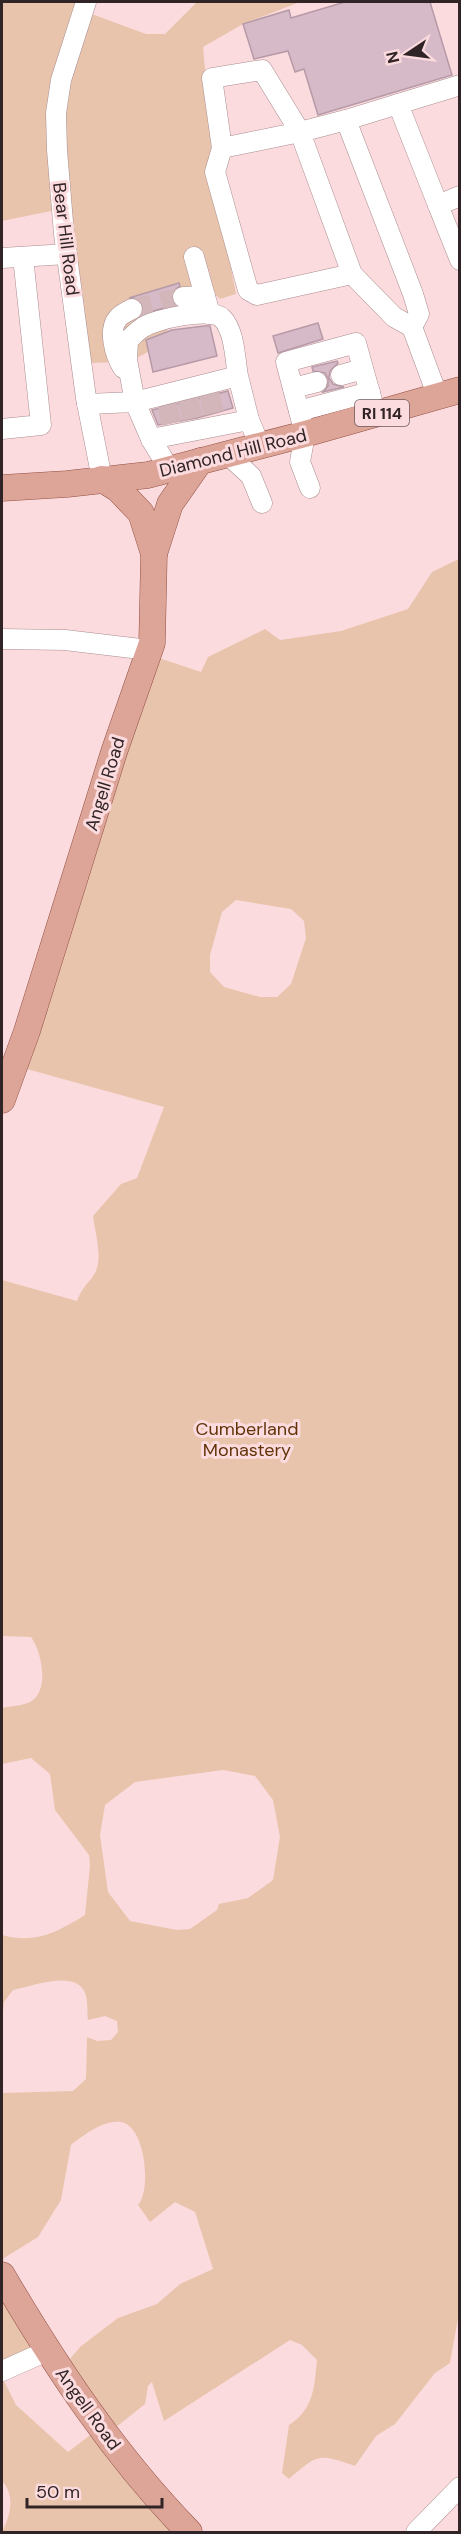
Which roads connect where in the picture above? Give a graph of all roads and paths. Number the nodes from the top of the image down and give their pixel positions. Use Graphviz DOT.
graph roads {
  1 [pos="86,2"];
  2 [pos="459,86"];
  3 [pos="398,104"];
  4 [pos="346,120"];
  5 [pos="300,132"];
  6 [pos="222,148"];
  7 [pos="459,196"];
  8 [pos="438,205"];
  9 [pos="67,255"];
  10 [pos="23,257"];
  11 [pos="194,257"];
  12 [pos="2,258"];
  13 [pos="459,260"];
  14 [pos="352,274"];
  15 [pos="183,297"];
  16 [pos="207,305"];
  17 [pos="132,309"];
  18 [pos="412,327"];
  19 [pos="363,369"];
  20 [pos="341,375"];
  21 [pos="238,376"];
  22 [pos="317,382"];
  23 [pos="293,388"];
  24 [pos="133,392"];
  25 [pos="449,393"];
  26 [pos="373,403"];
  27 [pos="87,404"];
  28 [pos="249,420"];
  29 [pos="302,422"];
  30 [pos="2,429"];
  31 [pos="151,439"];
  32 [pos="260,446"];
  33 [pos="227,454"];
  34 [pos="200,461"];
  35 [pos="170,469"];
  36 [pos="102,479"];
  37 [pos="310,488"];
  38 [pos="2,489"];
  39 [pos="262,503"];
  40 [pos="154,554"];
  41 [pos="2,639"];
  42 [pos="149,650"];
  43 [pos="2,1100"];
  44 [pos="2,2275"];
  45 [pos="47,2351"];
  46 [pos="2,2371"];
  47 [pos="459,2487"];
  48 [pos="189,2532"];
  49 [pos="416,2532"];
  1 -- 9 [label="street, Bear Hill Road"];
  2 -- 3 [label="street"];
  3 -- 4 [label="street"];
  3 -- 8 [label="street"];
  4 -- 5 [label="street"];
  4 -- 18 [label="street"];
  5 -- 6 [label="street"];
  5 -- 6 [label="street"];
  5 -- 14 [label="street"];
  6 -- 14 [label="street"];
  7 -- 8 [label="street"];
  8 -- 13 [label="street"];
  9 -- 10 [label="street"];
  9 -- 27 [label="street, Bear Hill Road"];
  10 -- 12 [label="street"];
  10 -- 30 [label="street"];
  11 -- 16 [label="street"];
  14 -- 18 [label="street"];
  15 -- 16 [label="street"];
  16 -- 21 [label="street"];
  16 -- 24 [label="street"];
  17 -- 24 [label="street"];
  18 -- 25 [label="street"];
  19 -- 20 [label="street"];
  19 -- 23 [label="street"];
  19 -- 26 [label="street"];
  21 -- 24 [label="street"];
  21 -- 28 [label="street"];
  22 -- 23 [label="street"];
  23 -- 29 [label="street"];
  24 -- 27 [label="street"];
  24 -- 31 [label="street"];
  25 -- 26 [label="main road, Diamond Hill Road / RI 114"];
  26 -- 29 [label="main road, Diamond Hill Road / RI 114"];
  27 -- 36 [label="street, Bear Hill Road"];
  28 -- 31 [label="street"];
  28 -- 32 [label="street"];
  29 -- 32 [label="main road, Diamond Hill Road / RI 114"];
  29 -- 37 [label="street"];
  31 -- 35 [label="street"];
  32 -- 33 [label="main road, Diamond Hill Road / RI 114"];
  33 -- 34 [label="main road, Diamond Hill Road / RI 114"];
  33 -- 39 [label="street"];
  34 -- 35 [label="main road, Diamond Hill Road / RI 114"];
  34 -- 40 [label="main road"];
  35 -- 36 [label="main road, Diamond Hill Road / RI 114"];
  36 -- 38 [label="main road, Diamond Hill Road / RI 114"];
  36 -- 40 [label="main road, Angell Road"];
  40 -- 42 [label="main road, Angell Road"];
  41 -- 42 [label="street"];
  42 -- 43 [label="main road, Angell Road"];
  44 -- 45 [label="main road, Angell Road"];
  45 -- 46 [label="street"];
  45 -- 48 [label="main road, Angell Road"];
  47 -- 49 [label="street"];
}
